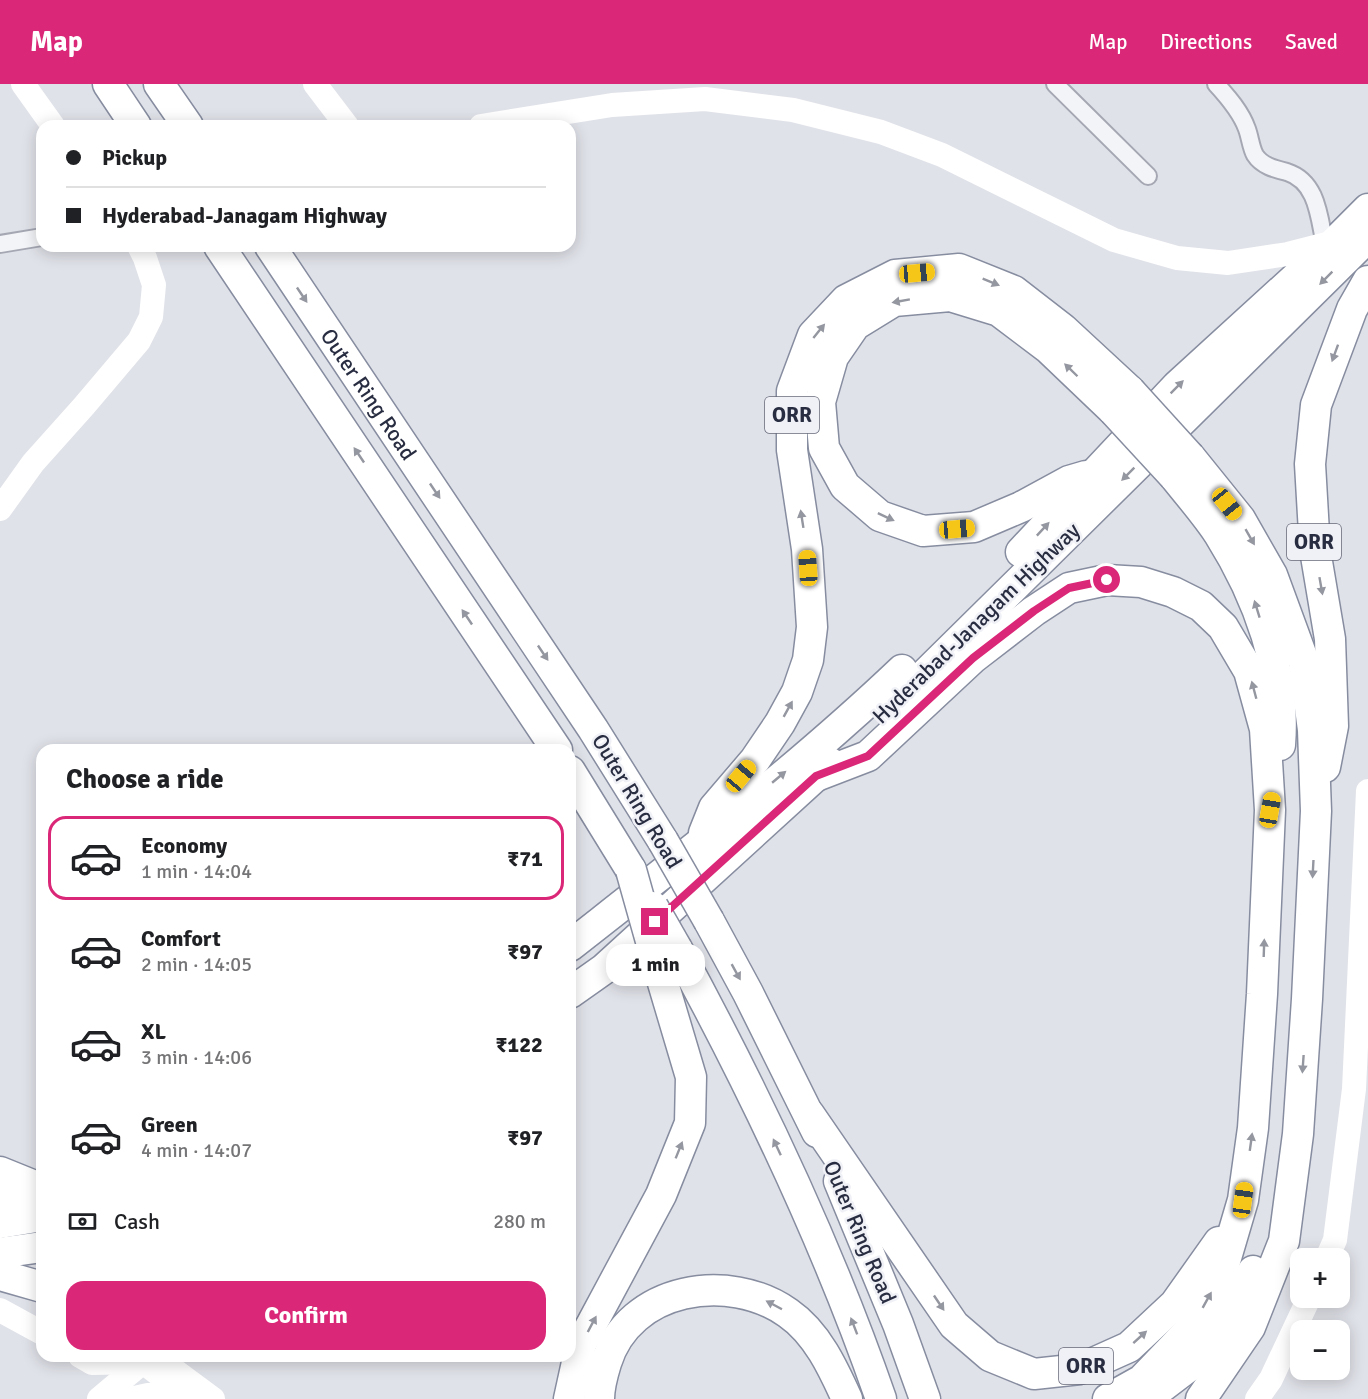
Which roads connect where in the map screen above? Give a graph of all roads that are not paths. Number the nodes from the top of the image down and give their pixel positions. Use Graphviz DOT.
graph roads {
  1 [pos="23,84"];
  2 [pos="108,84"];
  3 [pos="159,84"];
  4 [pos="315,84"];
  5 [pos="1055,84"];
  6 [pos="1216,84"];
  7 [pos="49,120"];
  8 [pos="132,120"];
  9 [pos="184,120"];
  10 [pos="343,120"];
  11 [pos="518,120"];
  12 [pos="1148,176"];
  13 [pos="1368,209"];
  14 [pos="1368,237"];
  15 [pos="36,238"];
  16 [pos="0,243"];
  17 [pos="1330,244"];
  18 [pos="142,252"];
  19 [pos="223,252"];
  20 [pos="274,252"];
  21 [pos="1368,281"];
  22 [pos="1122,401"];
  23 [pos="1182,466"];
  24 [pos="1095,474"];
  25 [pos="0,510"];
  26 [pos="553,744"];
  27 [pos="816,776"];
  28 [pos="576,781"];
  29 [pos="1368,791"];
  30 [pos="1270,810"];
  31 [pos="1316,811"];
  32 [pos="700,844"];
  33 [pos="576,941"];
  34 [pos="667,958"];
  35 [pos="576,989"];
  36 [pos="809,1114"];
  37 [pos="0,1172"];
  38 [pos="36,1188"];
  39 [pos="36,1195"];
  40 [pos="1243,1200"];
  41 [pos="1288,1209"];
  42 [pos="1,1216"];
  43 [pos="36,1216"];
  44 [pos="1331,1248"];
  45 [pos="24,1270"];
  46 [pos="1304,1308"];
  47 [pos="0,1310"];
  48 [pos="36,1330"];
  49 [pos="88,1362"];
  50 [pos="149,1362"];
  51 [pos="149,1362"];
  52 [pos="151,1362"];
  53 [pos="152,1362"];
  54 [pos="187,1396"];
  55 [pos="89,1399"];
  56 [pos="99,1399"];
  57 [pos="122,1399"];
  58 [pos="130,1399"];
  59 [pos="213,1399"];
  60 [pos="569,1399"];
  61 [pos="599,1399"];
  62 [pos="847,1399"];
  63 [pos="881,1399"];
  64 [pos="925,1399"];
  65 [pos="1108,1399"];
  66 [pos="1146,1399"];
  67 [pos="1201,1399"];
  68 [pos="1257,1399"];
  1 -- 7 [label="main road"];
  2 -- 8 [label="highway"];
  3 -- 9 [label="highway"];
  4 -- 10 [label="main road"];
  5 -- 12 [label="street"];
  6 -- 17 [label="street"];
  11 -- 17 [label="main road"];
  13 -- 17 [label="highway, Hyderabad-Janagam Highway"];
  14 -- 27 [label="highway, Hyderabad-Janagam Highway, one-way"];
  15 -- 16 [label="street"];
  24 -- 17 [label="highway, Hyderabad-Janagam Highway, one-way"];
  18 -- 25 [label="main road"];
  26 -- 19 [label="highway, Outer Ring Road, one-way"];
  20 -- 36 [label="highway, Outer Ring Road, one-way, bridge"];
  21 -- 31 [label="highway, ORR, one-way"];
  22 -- 23 [label="highway, ORR, bridge"];
  22 -- 24 [label="highway, ORR, one-way"];
  32 -- 22 [label="highway, ORR, one-way"];
  30 -- 23 [label="highway, ORR, one-way"];
  23 -- 31 [label="highway, ORR, one-way"];
  32 -- 24 [label="highway, Hyderabad-Janagam Highway, one-way"];
  30 -- 27 [label="highway, ORR, one-way"];
  27 -- 35 [label="highway, Hyderabad-Janagam Highway"];
  28 -- 34 [label="highway, Outer Ring Road, bridge"];
  29 -- 44 [label="main road"];
  40 -- 30 [label="highway, ORR, one-way"];
  31 -- 41 [label="highway, ORR, one-way"];
  32 -- 33 [label="highway, Hyderabad-Janagam Highway"];
  60 -- 34 [label="highway, one-way"];
  63 -- 34 [label="highway, Outer Ring Road, one-way"];
  36 -- 40 [label="highway, ORR, one-way"];
  36 -- 64 [label="highway, Outer Ring Road"];
  37 -- 38 [label="highway"];
  39 -- 42 [label="main road"];
  65 -- 40 [label="highway, ORR, one-way"];
  41 -- 66 [label="highway, ORR"];
  41 -- 67 [label="highway, ORR"];
  42 -- 43 [label="highway"];
  42 -- 45 [label="main road"];
  46 -- 68 [label="main road"];
  47 -- 48 [label="main road"];
  49 -- 55 [label="main road"];
  50 -- 56 [label="main road"];
  51 -- 57 [label="main road"];
  52 -- 54 [label="main road"];
  53 -- 59 [label="main road"];
  54 -- 58 [label="main road"];
  62 -- 61 [label="highway, one-way"];
}
